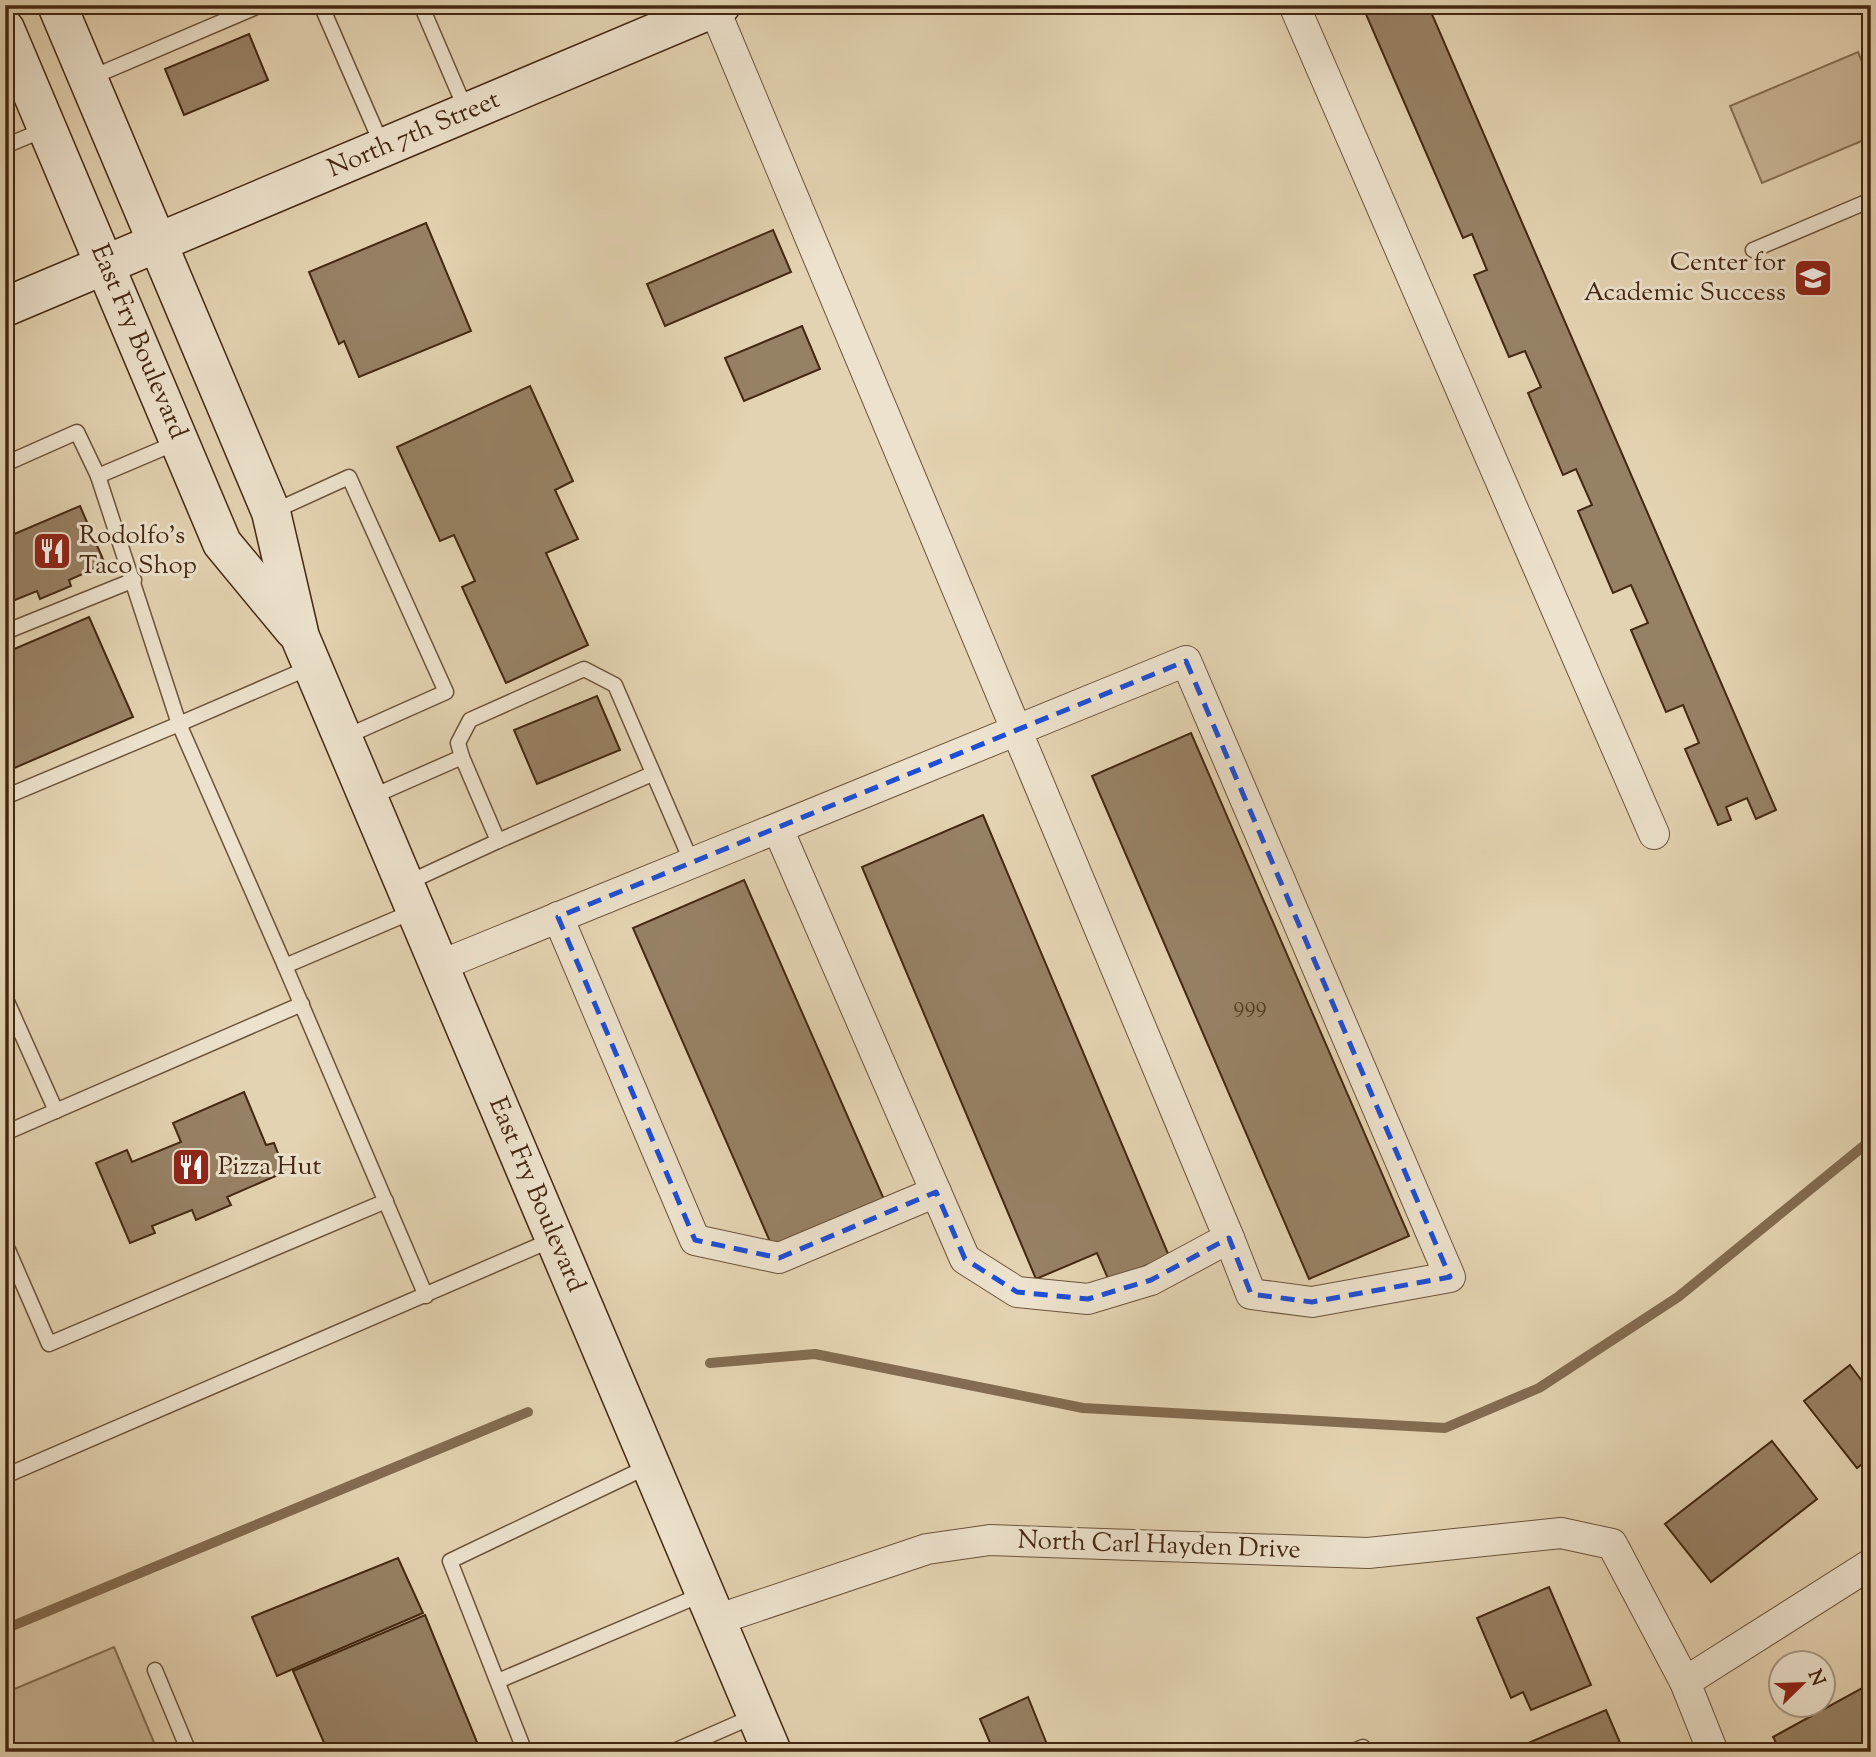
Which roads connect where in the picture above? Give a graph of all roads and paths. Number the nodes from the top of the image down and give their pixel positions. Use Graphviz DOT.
graph roads {
  1 [pos="57,5"];
  2 [pos="261,5"];
  3 [pos="321,5"];
  4 [pos="421,5"];
  5 [pos="1294,5"];
  6 [pos="718,7"];
  7 [pos="5,29"];
  8 [pos="89,78"];
  9 [pos="467,113"];
  10 [pos="48,128"];
  11 [pos="5,146"];
  12 [pos="384,148"];
  13 [pos="1871,200"];
  14 [pos="159,243"];
  15 [pos="1754,250"];
  16 [pos="106,264"];
  17 [pos="5,307"];
  18 [pos="180,442"];
  19 [pos="5,464"];
  20 [pos="98,476"];
  21 [pos="271,512"];
  22 [pos="134,580"];
  23 [pos="5,632"];
  24 [pos="306,652"];
  25 [pos="179,724"];
  26 [pos="1016,731"];
  27 [pos="342,738"];
  28 [pos="462,757"];
  29 [pos="652,774"];
  30 [pos="5,797"];
  31 [pos="368,799"];
  32 [pos="778,829"];
  33 [pos="1654,834"];
  34 [pos="498,841"];
  35 [pos="692,863"];
  36 [pos="409,897"];
  37 [pos="558,917"];
  38 [pos="285,966"];
  39 [pos="439,966"];
  40 [pos="5,997"];
  41 [pos="302,1004"];
  42 [pos="56,1111"];
  43 [pos="5,1133"];
  44 [pos="936,1192"];
  45 [pos="386,1201"];
  46 [pos="1229,1238"];
  47 [pos="554,1239"];
  48 [pos="5,1243"];
  49 [pos="426,1296"];
  50 [pos="650,1465"];
  51 [pos="5,1476"];
  52 [pos="1871,1564"];
  53 [pos="710,1607"];
  54 [pos="155,1670"];
  55 [pos="498,1681"];
  56 [pos="1685,1682"];
  57 [pos="757,1715"];
  58 [pos="189,1752"];
  59 [pos="525,1752"];
  60 [pos="672,1752"];
  61 [pos="772,1752"];
  62 [pos="1713,1752"];
  1 -- 8 [label="main road, East Fry Boulevard"];
  2 -- 8 [label="lane"];
  3 -- 12 [label="lane"];
  4 -- 9 [label="lane"];
  5 -- 33 [label="street"];
  6 -- 9 [label="main road, North 7th Street"];
  6 -- 26 [label="street"];
  7 -- 10 [label="main road, East Fry Boulevard"];
  8 -- 14 [label="main road, East Fry Boulevard"];
  9 -- 12 [label="main road, North 7th Street"];
  10 -- 11 [label="lane"];
  10 -- 16 [label="main road, East Fry Boulevard"];
  12 -- 14 [label="main road, North 7th Street"];
  13 -- 15 [label="lane"];
  14 -- 16 [label="main road, North 7th Street"];
  14 -- 21 [label="main road, East Fry Boulevard"];
  16 -- 17 [label="main road, North 7th Street"];
  16 -- 18 [label="main road, East Fry Boulevard"];
  18 -- 20 [label="lane"];
  18 -- 24 [label="main road, East Fry Boulevard"];
  19 -- 20 [label="lane"];
  20 -- 22 [label="lane"];
  21 -- 24 [label="main road, East Fry Boulevard"];
  21 -- 27 [label="lane"];
  22 -- 23 [label="lane"];
  22 -- 25 [label="lane"];
  24 -- 25 [label="lane"];
  24 -- 27 [label="main road, East Fry Boulevard"];
  25 -- 30 [label="lane"];
  25 -- 38 [label="lane"];
  26 -- 32 [label="street"];
  26 -- 46 [label="street"];
  26 -- 46 [label="street"];
  27 -- 31 [label="main road, East Fry Boulevard"];
  28 -- 29 [label="lane"];
  28 -- 31 [label="lane"];
  28 -- 34 [label="lane"];
  29 -- 34 [label="lane"];
  29 -- 35 [label="lane"];
  31 -- 36 [label="main road, East Fry Boulevard"];
  32 -- 35 [label="street"];
  32 -- 44 [label="street"];
  34 -- 36 [label="lane"];
  35 -- 37 [label="street"];
  36 -- 38 [label="lane"];
  36 -- 39 [label="main road, East Fry Boulevard"];
  37 -- 39 [label="street"];
  37 -- 44 [label="street"];
  38 -- 41 [label="lane"];
  39 -- 47 [label="main road, East Fry Boulevard"];
  40 -- 42 [label="lane"];
  41 -- 42 [label="lane"];
  41 -- 45 [label="lane"];
  42 -- 43 [label="lane"];
  44 -- 46 [label="street"];
  45 -- 48 [label="lane"];
  45 -- 49 [label="lane"];
  47 -- 49 [label="lane"];
  47 -- 50 [label="main road, East Fry Boulevard"];
  49 -- 51 [label="lane"];
  50 -- 53 [label="main road, East Fry Boulevard"];
  50 -- 55 [label="lane"];
  52 -- 56 [label="street"];
  53 -- 55 [label="lane"];
  53 -- 56 [label="street, North Carl Hayden Drive"];
  53 -- 57 [label="main road, East Fry Boulevard"];
  54 -- 58 [label="lane"];
  55 -- 59 [label="lane"];
  56 -- 62 [label="street"];
  57 -- 60 [label="lane"];
  57 -- 61 [label="main road, East Fry Boulevard"];
}
